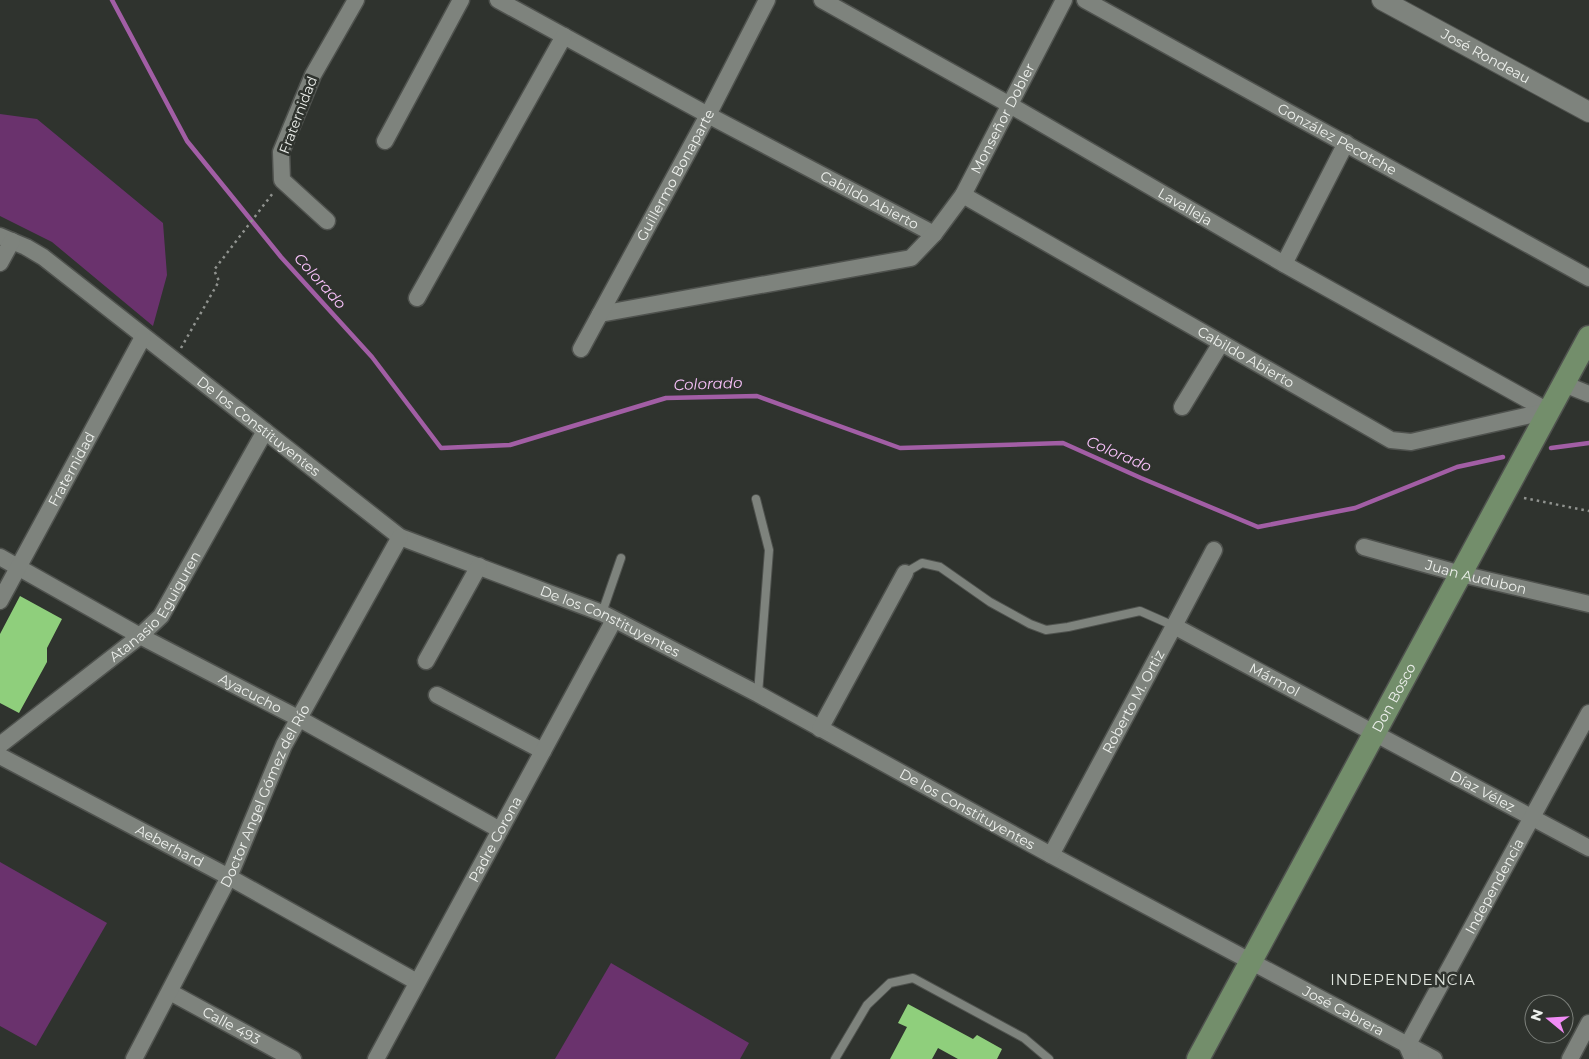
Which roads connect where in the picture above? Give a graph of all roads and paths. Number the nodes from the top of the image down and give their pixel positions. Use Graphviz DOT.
graph roads {
  1 [pos="356,0"];
  2 [pos="461,0"];
  3 [pos="498,0"];
  4 [pos="767,0"];
  5 [pos="822,0"];
  6 [pos="1064,0"];
  7 [pos="1085,0"];
  8 [pos="1385,1"];
  9 [pos="564,36"];
  10 [pos="1010,105"];
  11 [pos="1589,112"];
  12 [pos="708,115"];
  13 [pos="384,141"];
  14 [pos="1346,143"];
  15 [pos="282,180"];
  16 [pos="962,195"];
  17 [pos="327,221"];
  18 [pos="934,234"];
  19 [pos="6,239"];
  20 [pos="0,263"];
  21 [pos="1284,264"];
  22 [pos="1589,278"];
  23 [pos="417,298"];
  24 [pos="600,314"];
  25 [pos="143,337"];
  26 [pos="1589,337"];
  27 [pos="1221,343"];
  28 [pos="581,348"];
  29 [pos="174,360"];
  30 [pos="1564,384"];
  31 [pos="1589,394"];
  32 [pos="1182,407"];
  33 [pos="1548,411"];
  34 [pos="265,431"];
  35 [pos="1505,494"];
  36 [pos="756,499"];
  37 [pos="1589,511"];
  38 [pos="400,537"];
  39 [pos="1364,547"];
  40 [pos="1214,550"];
  41 [pos="0,557"];
  42 [pos="622,558"];
  43 [pos="479,566"];
  44 [pos="18,567"];
  45 [pos="905,573"];
  46 [pos="1461,574"];
  47 [pos="0,601"];
  48 [pos="1589,604"];
  49 [pos="608,616"];
  50 [pos="1174,626"];
  51 [pos="140,636"];
  52 [pos="426,661"];
  53 [pos="758,694"];
  54 [pos="437,695"];
  55 [pos="1589,712"];
  56 [pos="298,718"];
  57 [pos="820,729"];
  58 [pos="1376,733"];
  59 [pos="0,745"];
  60 [pos="543,751"];
  61 [pos="0,756"];
  62 [pos="1532,818"];
  63 [pos="500,830"];
  64 [pos="1589,848"];
  65 [pos="1051,855"];
  66 [pos="229,877"];
  67 [pos="1252,962"];
  68 [pos="417,982"];
  69 [pos="170,992"];
  70 [pos="1589,1023"];
  71 [pos="1410,1052"];
  72 [pos="134,1059"];
  73 [pos="293,1059"];
  74 [pos="376,1059"];
  75 [pos="836,1059"];
  76 [pos="1049,1059"];
  77 [pos="1198,1059"];
  78 [pos="1434,1059"];
  79 [pos="1570,1059"];
  1 -- 15 [label="street, Fraternidad"];
  2 -- 13 [label="street"];
  3 -- 9 [label="street, Cabildo Abierto"];
  4 -- 12 [label="street, Guillermo Bonaparte"];
  5 -- 10 [label="street, Lavalleja"];
  6 -- 10 [label="street, Monseñor Dobler"];
  7 -- 14 [label="street, González Pecotche"];
  8 -- 11 [label="street, José Rondeau"];
  9 -- 12 [label="street, Cabildo Abierto"];
  9 -- 23 [label="street"];
  10 -- 16 [label="street, Monseñor Dobler"];
  10 -- 21 [label="street, Lavalleja"];
  12 -- 18 [label="street, Cabildo Abierto"];
  12 -- 24 [label="street, Guillermo Bonaparte"];
  14 -- 21 [label="street"];
  14 -- 22 [label="street, González Pecotche"];
  15 -- 17 [label="street"];
  15 -- 29 [label="path"];
  16 -- 18 [label="street, Monseñor Dobler"];
  16 -- 27 [label="street, Cabildo Abierto"];
  18 -- 24 [label="street, Cabildo Abierto"];
  19 -- 20 [label="street"];
  19 -- 25 [label="street, De los Constituyentes"];
  21 -- 33 [label="street, Lavalleja"];
  24 -- 28 [label="street, Guillermo Bonaparte"];
  25 -- 29 [label="street, De los Constituyentes"];
  25 -- 44 [label="street, Fraternidad"];
  26 -- 30 [label="main road, Don Bosco"];
  27 -- 32 [label="street"];
  27 -- 33 [label="street, Cabildo Abierto"];
  29 -- 34 [label="street, De los Constituyentes"];
  30 -- 31 [label="street"];
  30 -- 33 [label="main road, Don Bosco"];
  33 -- 35 [label="main road, Don Bosco"];
  34 -- 38 [label="street, De los Constituyentes"];
  34 -- 51 [label="street, Atanasio Eguiguren"];
  35 -- 37 [label="path"];
  35 -- 46 [label="main road, Don Bosco"];
  36 -- 53 [label="lane"];
  38 -- 43 [label="street, De los Constituyentes"];
  38 -- 56 [label="street, Doctor Angel Gómez del Río"];
  39 -- 46 [label="street, Juan Audubon"];
  40 -- 50 [label="street, Roberto M. Ortiz"];
  41 -- 44 [label="street, Ayacucho"];
  42 -- 49 [label="lane"];
  43 -- 49 [label="street, De los Constituyentes"];
  43 -- 52 [label="street"];
  44 -- 47 [label="street, Fraternidad"];
  44 -- 51 [label="street, Ayacucho"];
  45 -- 50 [label="lane"];
  45 -- 57 [label="street"];
  46 -- 48 [label="street, Juan Audubon"];
  46 -- 58 [label="main road, Don Bosco"];
  49 -- 53 [label="street, De los Constituyentes"];
  49 -- 60 [label="street, Padre Corona"];
  50 -- 58 [label="street, Mármol"];
  50 -- 65 [label="street, Roberto M. Ortiz"];
  51 -- 56 [label="street, Ayacucho"];
  51 -- 59 [label="street, Atanasio Eguiguren"];
  53 -- 57 [label="street, De los Constituyentes"];
  54 -- 60 [label="street"];
  55 -- 62 [label="street, Independencia"];
  56 -- 63 [label="street, Ayacucho"];
  56 -- 66 [label="street, Doctor Angel Gómez del Río"];
  57 -- 65 [label="street, De los Constituyentes"];
  58 -- 62 [label="street, Díaz Vélez"];
  58 -- 67 [label="main road, Don Bosco"];
  60 -- 63 [label="street, Padre Corona"];
  61 -- 66 [label="street, Aeberhard"];
  62 -- 64 [label="street, Díaz Vélez"];
  62 -- 71 [label="street, Independencia"];
  63 -- 68 [label="street, Padre Corona"];
  65 -- 67 [label="street, De los Constituyentes"];
  66 -- 68 [label="street, Aeberhard"];
  66 -- 69 [label="street, Doctor Angel Gómez del Río"];
  67 -- 71 [label="street, José Cabrera"];
  67 -- 77 [label="main road, Don Bosco"];
  68 -- 74 [label="street, Padre Corona"];
  69 -- 72 [label="street, Doctor Angel Gómez del Río"];
  69 -- 73 [label="street, Calle 493"];
  70 -- 79 [label="street"];
  71 -- 78 [label="street, José Cabrera"];
  75 -- 76 [label="lane"];
}
